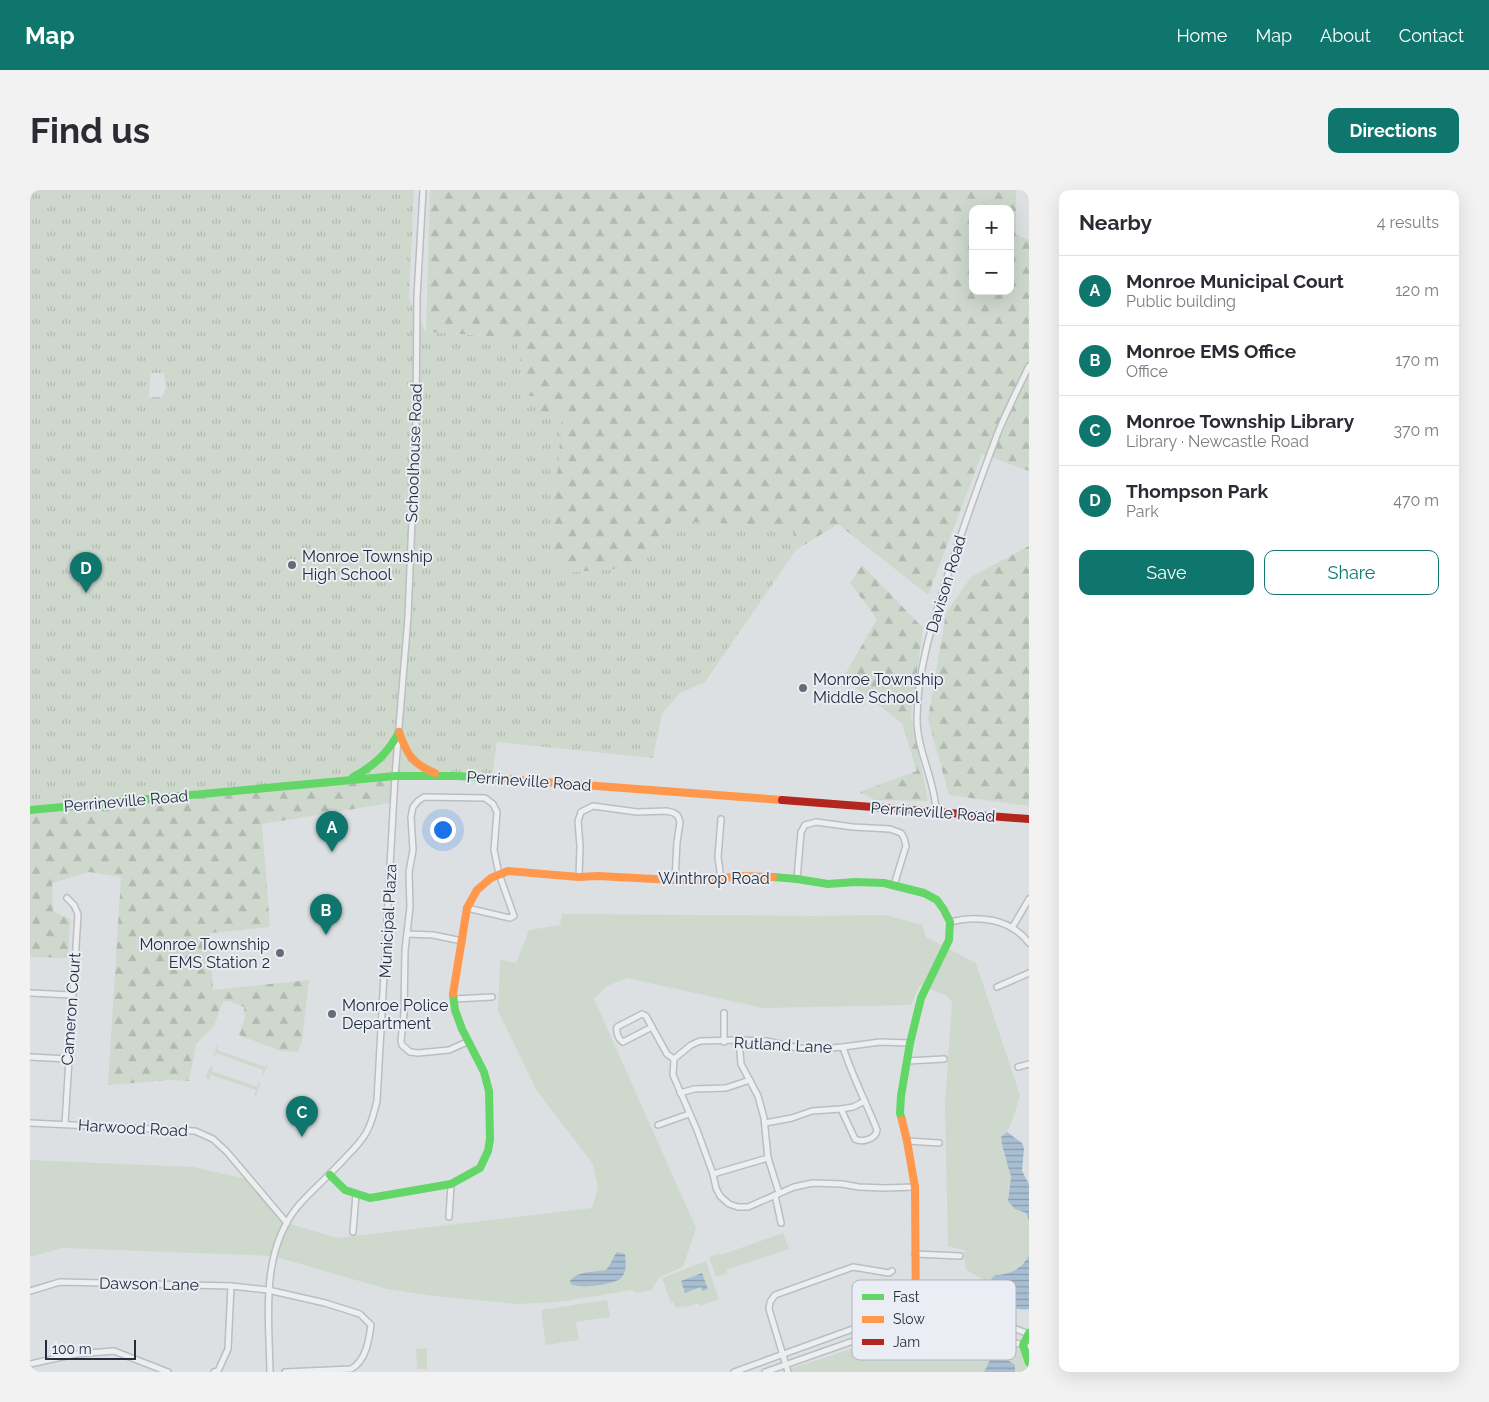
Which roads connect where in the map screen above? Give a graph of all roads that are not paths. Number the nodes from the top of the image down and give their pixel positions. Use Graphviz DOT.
graph roads {
  1 [pos="423,190"];
  2 [pos="1029,366"];
  3 [pos="399,732"];
  4 [pos="395,776"];
  5 [pos="442,776"];
  6 [pos="347,780"];
  7 [pos="30,810"];
  8 [pos="936,811"];
  9 [pos="721,819"];
  10 [pos="1029,819"];
  11 [pos="500,874"];
  12 [pos="579,877"];
  13 [pos="721,879"];
  14 [pos="797,879"];
  15 [pos="675,880"];
  16 [pos="894,885"];
  17 [pos="67,898"];
  18 [pos="1029,899"];
  19 [pos="467,908"];
  20 [pos="950,922"];
  21 [pos="1012,928"];
  22 [pos="407,934"];
  23 [pos="462,941"];
  24 [pos="1029,943"];
  25 [pos="1029,973"];
  26 [pos="997,987"];
  27 [pos="30,993"];
  28 [pos="72,995"];
  29 [pos="492,997"];
  30 [pos="454,999"];
  31 [pos="724,1013"];
  32 [pos="652,1027"];
  33 [pos="739,1040"];
  34 [pos="467,1042"];
  35 [pos="724,1042"];
  36 [pos="910,1043"];
  37 [pos="843,1047"];
  38 [pos="30,1057"];
  39 [pos="68,1059"];
  40 [pos="674,1059"];
  41 [pos="944,1059"];
  42 [pos="907,1061"];
  43 [pos="1029,1064"];
  44 [pos="1018,1067"];
  45 [pos="750,1080"];
  46 [pos="680,1093"];
  47 [pos="866,1101"];
  48 [pos="841,1110"];
  49 [pos="689,1114"];
  50 [pos="765,1123"];
  51 [pos="30,1124"];
  52 [pos="65,1124"];
  53 [pos="658,1125"];
  54 [pos="907,1141"];
  55 [pos="939,1143"];
  56 [pos="768,1158"];
  57 [pos="713,1174"];
  58 [pos="330,1175"];
  59 [pos="451,1184"];
  60 [pos="915,1187"];
  61 [pos="356,1194"];
  62 [pos="777,1194"];
  63 [pos="449,1217"];
  64 [pos="287,1223"];
  65 [pos="781,1223"];
  66 [pos="353,1232"];
  67 [pos="915,1254"];
  68 [pos="960,1256"];
  69 [pos="892,1271"];
  70 [pos="915,1280"];
  71 [pos="231,1286"];
  72 [pos="268,1290"];
  73 [pos="30,1291"];
  74 [pos="852,1329"];
  75 [pos="1016,1329"];
  76 [pos="1029,1334"];
  77 [pos="852,1342"];
  78 [pos="1026,1346"];
  79 [pos="782,1354"];
  80 [pos="1029,1363"];
  81 [pos="30,1364"];
  82 [pos="785,1364"];
  83 [pos="168,1372"];
  84 [pos="214,1372"];
  85 [pos="270,1372"];
  86 [pos="285,1372"];
  87 [pos="734,1372"];
  88 [pos="765,1372"];
  89 [pos="788,1372"];
  1 -- 3 [label="street, Schoolhouse Road"];
  2 -- 8 [label="street, Davison Road"];
  3 -- 4 [label="street, Schoolhouse Road"];
  3 -- 5 [label="street"];
  3 -- 6 [label="street"];
  4 -- 5 [label="street, Perrineville Road"];
  4 -- 6 [label="street, Perrineville Road"];
  4 -- 58 [label="street, Municipal Plaza"];
  5 -- 8 [label="street, Perrineville Road"];
  6 -- 7 [label="street, Perrineville Road"];
  8 -- 10 [label="street, Perrineville Road"];
  9 -- 13 [label="street"];
  11 -- 12 [label="street, Winthrop Road"];
  11 -- 19 [label="street"];
  11 -- 19 [label="street"];
  11 -- 22 [label="street"];
  12 -- 15 [label="street, Winthrop Road"];
  12 -- 15 [label="street"];
  13 -- 14 [label="street, Winthrop Road"];
  13 -- 15 [label="street, Winthrop Road"];
  14 -- 16 [label="street, Winthrop Road"];
  14 -- 16 [label="street"];
  16 -- 20 [label="street, Winthrop Road"];
  17 -- 28 [label="street, Cameron Court"];
  18 -- 21 [label="street"];
  19 -- 23 [label="street"];
  20 -- 21 [label="street"];
  20 -- 36 [label="street"];
  21 -- 24 [label="street"];
  22 -- 23 [label="street"];
  22 -- 34 [label="street"];
  23 -- 30 [label="street"];
  25 -- 26 [label="street"];
  27 -- 28 [label="street"];
  28 -- 39 [label="street, Cameron Court"];
  29 -- 30 [label="street"];
  30 -- 34 [label="street"];
  31 -- 35 [label="street"];
  32 -- 32 [label="street"];
  32 -- 40 [label="street"];
  33 -- 35 [label="street, Rutland Lane"];
  33 -- 37 [label="street, Rutland Lane"];
  33 -- 45 [label="street"];
  34 -- 59 [label="street"];
  35 -- 40 [label="street, Rutland Lane"];
  36 -- 37 [label="street, Rutland Lane"];
  36 -- 42 [label="street"];
  37 -- 47 [label="street, Rutland Lane"];
  38 -- 39 [label="street"];
  39 -- 52 [label="street, Cameron Court"];
  40 -- 46 [label="street"];
  41 -- 42 [label="street"];
  42 -- 54 [label="street"];
  43 -- 44 [label="street"];
  45 -- 46 [label="street"];
  45 -- 50 [label="street"];
  46 -- 49 [label="street"];
  47 -- 48 [label="street"];
  47 -- 48 [label="street, Rutland Lane"];
  48 -- 50 [label="street"];
  49 -- 53 [label="street"];
  49 -- 57 [label="street"];
  50 -- 56 [label="street"];
  51 -- 52 [label="street, Harwood Road"];
  52 -- 64 [label="street, Harwood Road"];
  54 -- 55 [label="street"];
  54 -- 60 [label="street"];
  56 -- 57 [label="street"];
  56 -- 62 [label="street"];
  57 -- 62 [label="street"];
  58 -- 61 [label="street"];
  58 -- 64 [label="street, Municipal Plaza"];
  59 -- 61 [label="street"];
  59 -- 63 [label="street"];
  60 -- 62 [label="street"];
  60 -- 67 [label="street"];
  61 -- 66 [label="street"];
  62 -- 65 [label="street"];
  64 -- 72 [label="street, Municipal Plaza"];
  67 -- 68 [label="street"];
  67 -- 70 [label="street"];
  69 -- 79 [label="street"];
  71 -- 72 [label="street, Dawson Lane"];
  71 -- 73 [label="street, Dawson Lane"];
  71 -- 84 [label="street"];
  72 -- 85 [label="street, Municipal Plaza"];
  72 -- 86 [label="street, Dawson Lane"];
  74 -- 79 [label="street"];
  75 -- 76 [label="street"];
  76 -- 78 [label="street"];
  77 -- 82 [label="street"];
  78 -- 80 [label="street"];
  79 -- 82 [label="street"];
  79 -- 87 [label="street"];
  81 -- 83 [label="street"];
  82 -- 88 [label="street"];
  82 -- 89 [label="street"];
}
